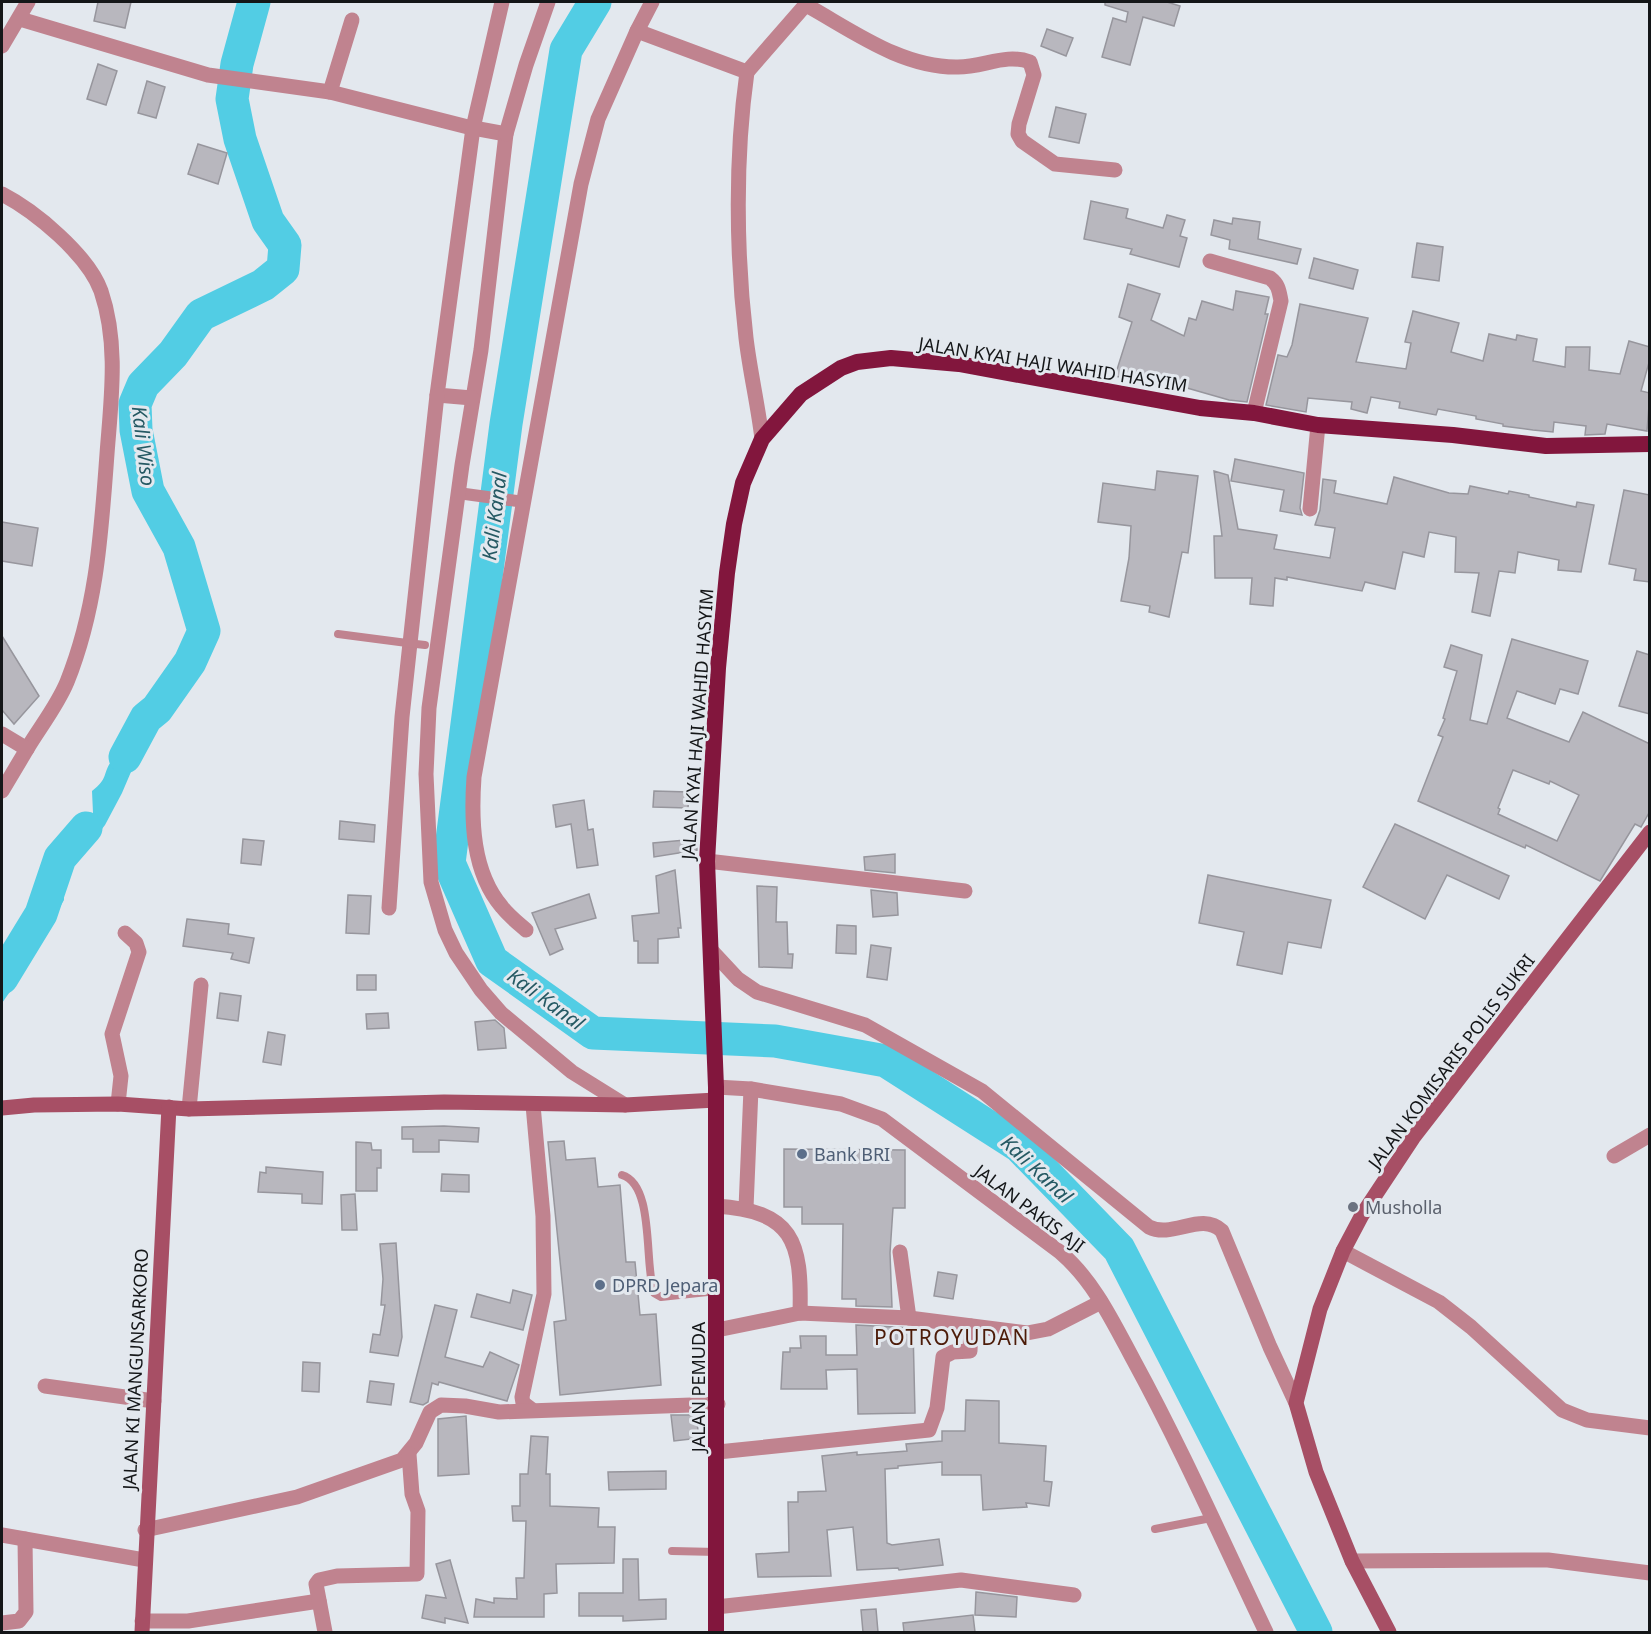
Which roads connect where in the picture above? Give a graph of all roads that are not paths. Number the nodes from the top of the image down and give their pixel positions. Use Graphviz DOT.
graph roads {
  1 [pos="28,2"];
  2 [pos="502,2"];
  3 [pos="548,2"];
  4 [pos="652,2"];
  5 [pos="807,3"];
  6 [pos="20,19"];
  7 [pos="352,20"];
  8 [pos="637,31"];
  9 [pos="2,46"];
  10 [pos="747,72"];
  11 [pos="330,92"];
  12 [pos="471,128"];
  13 [pos="500,133"];
  14 [pos="1115,170"];
  15 [pos="2,194"];
  16 [pos="1210,261"];
  17 [pos="437,395"];
  18 [pos="472,398"];
  19 [pos="1254,413"];
  20 [pos="1318,425"];
  21 [pos="762,439"];
  22 [pos="1650,444"];
  23 [pos="459,494"];
  24 [pos="523,502"];
  25 [pos="1310,509"];
  26 [pos="338,634"];
  27 [pos="431,646"];
  28 [pos="2,734"];
  29 [pos="27,749"];
  30 [pos="2,791"];
  31 [pos="1650,832"];
  32 [pos="707,861"];
  33 [pos="965,891"];
  34 [pos="389,908"];
  35 [pos="526,930"];
  36 [pos="125,933"];
  37 [pos="711,950"];
  38 [pos="201,985"];
  39 [pos="715,1069"];
  40 [pos="751,1089"];
  41 [pos="716,1093"];
  42 [pos="118,1104"];
  43 [pos="534,1105"];
  44 [pos="624,1105"];
  45 [pos="169,1107"];
  46 [pos="2,1108"];
  47 [pos="189,1109"];
  48 [pos="1650,1135"];
  49 [pos="1614,1156"];
  50 [pos="622,1175"];
  51 [pos="716,1206"];
  52 [pos="746,1208"];
  53 [pos="1343,1251"];
  54 [pos="900,1252"];
  55 [pos="717,1291"];
  56 [pos="1101,1302"];
  57 [pos="800,1313"];
  58 [pos="909,1318"];
  59 [pos="971,1326"];
  60 [pos="717,1330"];
  61 [pos="45,1386"];
  62 [pos="154,1401"];
  63 [pos="1296,1403"];
  64 [pos="718,1404"];
  65 [pos="531,1409"];
  66 [pos="1650,1428"];
  67 [pos="718,1452"];
  68 [pos="409,1454"];
  69 [pos="1211,1518"];
  70 [pos="1155,1529"];
  71 [pos="145,1530"];
  72 [pos="2,1535"];
  73 [pos="25,1539"];
  74 [pos="672,1551"];
  75 [pos="717,1552"];
  76 [pos="144,1560"];
  77 [pos="1352,1562"];
  78 [pos="1650,1573"];
  79 [pos="1074,1595"];
  80 [pos="319,1601"];
  81 [pos="716,1606"];
  82 [pos="2,1623"];
  83 [pos="142,1627"];
  84 [pos="324,1632"];
  85 [pos="716,1632"];
  86 [pos="1266,1632"];
  87 [pos="1389,1632"];
  1 -- 6 [label="street"];
  2 -- 12 [label="street"];
  3 -- 13 [label="street"];
  4 -- 8 [label="street"];
  5 -- 10 [label="street"];
  5 -- 14 [label="street"];
  6 -- 9 [label="street"];
  6 -- 11 [label="street"];
  7 -- 11 [label="street"];
  8 -- 10 [label="street"];
  8 -- 24 [label="street"];
  10 -- 21 [label="street"];
  11 -- 12 [label="street"];
  12 -- 13 [label="street"];
  12 -- 17 [label="street"];
  13 -- 18 [label="street"];
  15 -- 29 [label="street"];
  16 -- 19 [label="street"];
  17 -- 18 [label="street"];
  17 -- 34 [label="street"];
  18 -- 23 [label="street"];
  19 -- 20 [label="highway, JALAN KYAI HAJI WAHID HASYIM"];
  19 -- 21 [label="highway, JALAN KYAI HAJI WAHID HASYIM"];
  20 -- 22 [label="highway, JALAN KYAI HAJI WAHID HASYIM"];
  20 -- 25 [label="street"];
  21 -- 32 [label="highway, JALAN KYAI HAJI WAHID HASYIM"];
  23 -- 24 [label="street"];
  23 -- 27 [label="street"];
  24 -- 35 [label="street"];
  26 -- 27 [label="lane, bridge"];
  27 -- 44 [label="street"];
  28 -- 29 [label="street"];
  29 -- 30 [label="street"];
  31 -- 53 [label="main road, JALAN KOMISARIS POLIS SUKRI"];
  32 -- 33 [label="street"];
  32 -- 37 [label="highway, JALAN KYAI HAJI WAHID HASYIM"];
  36 -- 42 [label="street"];
  37 -- 39 [label="highway, JALAN KYAI HAJI WAHID HASYIM"];
  37 -- 63 [label="street"];
  38 -- 47 [label="street"];
  39 -- 41 [label="highway, JALAN PEMUDA"];
  40 -- 41 [label="street, JALAN PAKIS AJI"];
  40 -- 52 [label="street"];
  40 -- 56 [label="street, JALAN PAKIS AJI"];
  41 -- 44 [label="main road"];
  41 -- 51 [label="highway, JALAN PEMUDA"];
  42 -- 45 [label="main road"];
  42 -- 46 [label="main road"];
  43 -- 44 [label="main road"];
  43 -- 47 [label="main road"];
  43 -- 65 [label="street"];
  45 -- 47 [label="main road"];
  45 -- 62 [label="main road, JALAN KI MANGUNSARKORO"];
  48 -- 49 [label="street"];
  50 -- 55 [label="lane"];
  51 -- 52 [label="street"];
  51 -- 55 [label="highway, JALAN PEMUDA"];
  52 -- 57 [label="street"];
  53 -- 63 [label="main road, JALAN KOMISARIS POLIS SUKRI"];
  53 -- 66 [label="street"];
  54 -- 58 [label="street"];
  55 -- 60 [label="highway, JALAN PEMUDA"];
  56 -- 59 [label="street"];
  56 -- 69 [label="street, JALAN PAKIS AJI"];
  57 -- 58 [label="street"];
  57 -- 60 [label="street"];
  58 -- 59 [label="street"];
  59 -- 67 [label="street"];
  60 -- 64 [label="highway, JALAN PEMUDA"];
  61 -- 62 [label="street"];
  62 -- 71 [label="main road, JALAN KI MANGUNSARKORO"];
  63 -- 77 [label="main road, JALAN KOMISARIS POLIS SUKRI"];
  64 -- 65 [label="street"];
  64 -- 67 [label="highway, JALAN PEMUDA"];
  65 -- 68 [label="street"];
  67 -- 75 [label="highway, JALAN PEMUDA"];
  68 -- 71 [label="street"];
  68 -- 80 [label="street"];
  69 -- 70 [label="lane"];
  69 -- 86 [label="street, JALAN PAKIS AJI"];
  71 -- 76 [label="main road, JALAN KI MANGUNSARKORO"];
  72 -- 73 [label="street"];
  73 -- 76 [label="street"];
  73 -- 82 [label="street"];
  74 -- 75 [label="lane"];
  75 -- 81 [label="highway, JALAN PEMUDA"];
  76 -- 83 [label="main road, JALAN KI MANGUNSARKORO"];
  77 -- 78 [label="street"];
  77 -- 87 [label="main road, JALAN KOMISARIS POLIS SUKRI"];
  79 -- 81 [label="street"];
  80 -- 83 [label="street"];
  80 -- 84 [label="street"];
  81 -- 85 [label="highway, JALAN PEMUDA"];
}
